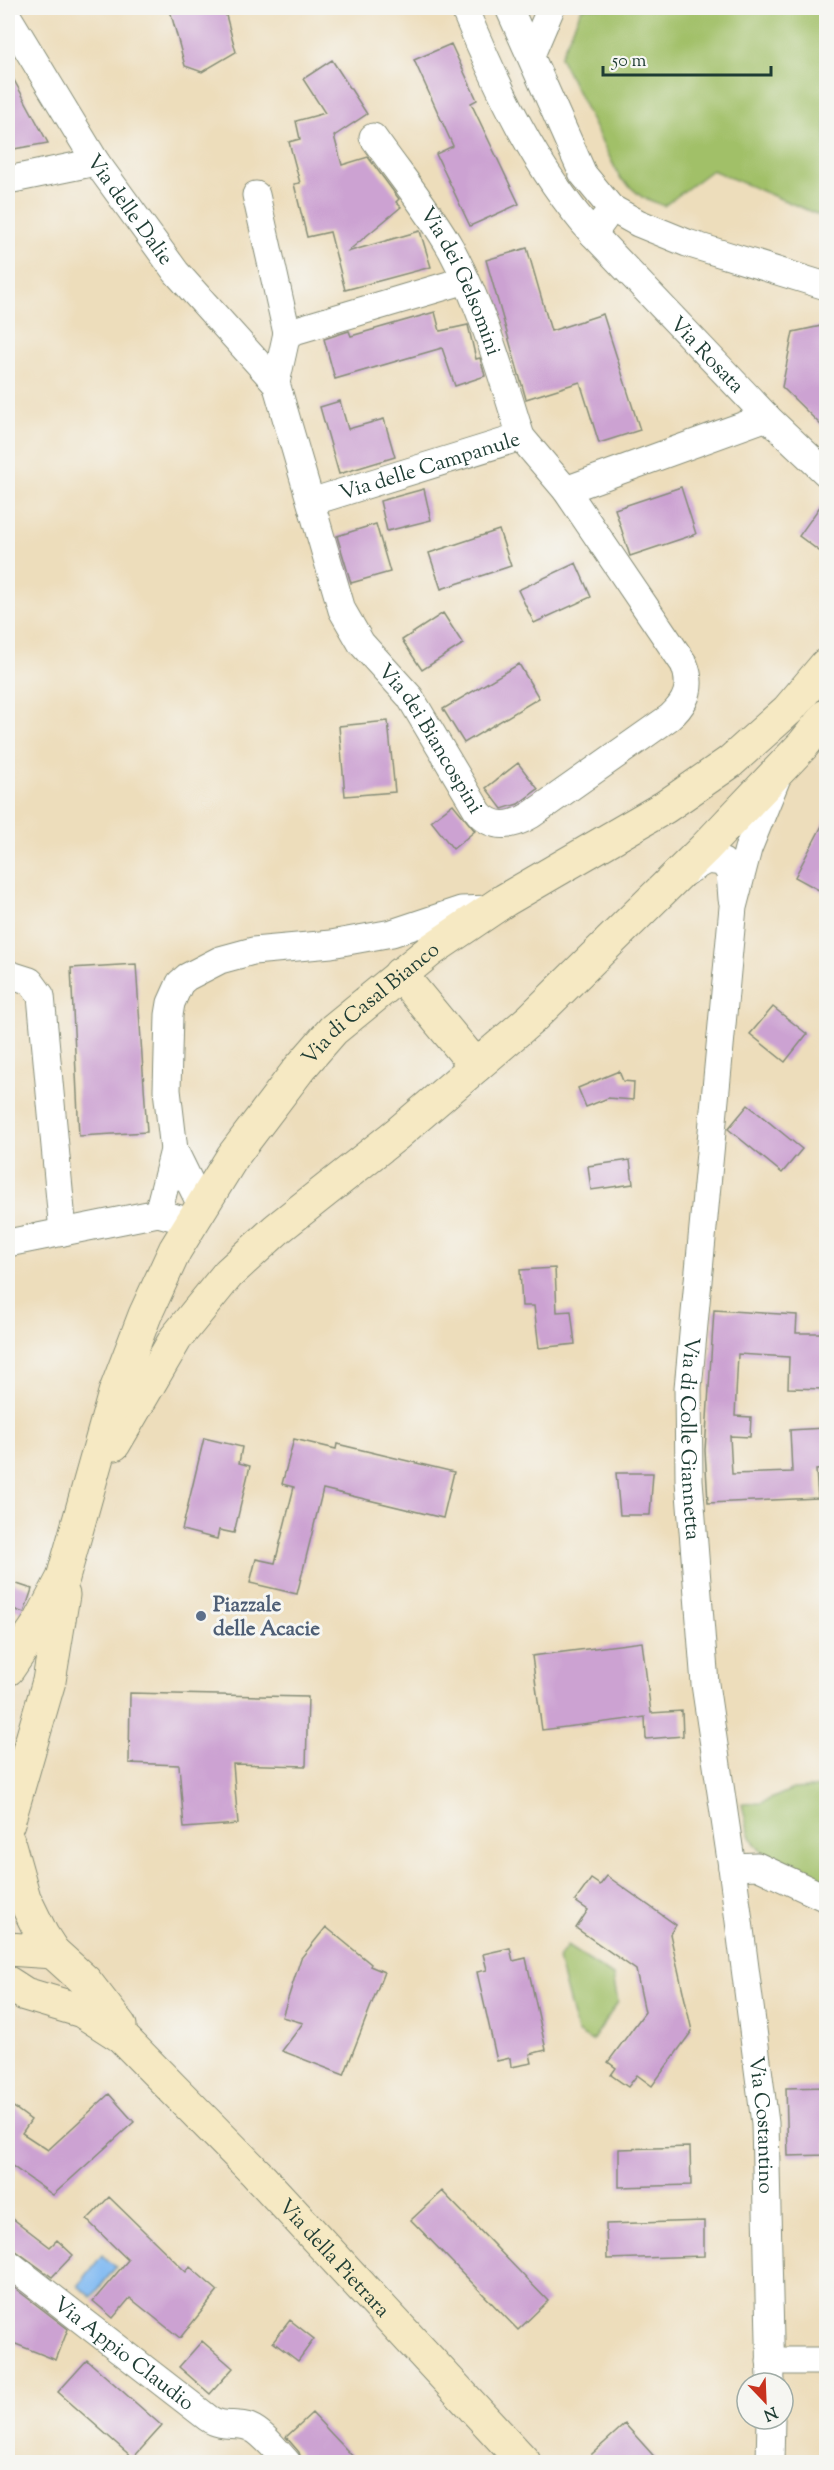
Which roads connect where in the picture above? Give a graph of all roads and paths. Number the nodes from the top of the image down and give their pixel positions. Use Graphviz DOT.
graph roads {
  1 [pos="464,8"];
  2 [pos="509,8"];
  3 [pos="551,8"];
  4 [pos="8,17"];
  5 [pos="531,55"];
  6 [pos="373,137"];
  7 [pos="96,162"];
  8 [pos="8,180"];
  9 [pos="256,195"];
  10 [pos="611,208"];
  11 [pos="593,234"];
  12 [pos="466,280"];
  13 [pos="826,286"];
  14 [pos="286,333"];
  15 [pos="276,383"];
  16 [pos="767,417"];
  17 [pos="521,437"];
  18 [pos="826,473"];
  19 [pos="566,490"];
  20 [pos="311,502"];
  21 [pos="826,665"];
  22 [pos="826,716"];
  23 [pos="781,768"];
  24 [pos="673,879"];
  25 [pos="733,907"];
  26 [pos="492,909"];
  27 [pos="8,974"];
  28 [pos="400,974"];
  29 [pos="476,1066"];
  30 [pos="174,1150"];
  31 [pos="158,1213"];
  32 [pos="196,1213"];
  33 [pos="63,1232"];
  34 [pos="8,1243"];
  35 [pos="89,1487"];
  36 [pos="69,1560"];
  37 [pos="8,1669"];
  38 [pos="15,1773"];
  39 [pos="8,1823"];
  40 [pos="8,1841"];
  41 [pos="732,1867"];
  42 [pos="826,1898"];
  43 [pos="8,1949"];
  44 [pos="53,1952"];
  45 [pos="13,1993"];
  46 [pos="142,2056"];
  47 [pos="8,2263"];
  48 [pos="826,2361"];
  49 [pos="770,2371"];
  50 [pos="775,2371"];
  51 [pos="771,2431"];
  52 [pos="287,2463"];
  53 [pos="524,2463"];
  54 [pos="770,2463"];
  1 -- 11 [label="street, Via Rosata"];
  2 -- 5 [label="street"];
  3 -- 5 [label="street"];
  4 -- 7 [label="street, Via delle Dalie"];
  5 -- 10 [label="street"];
  6 -- 12 [label="street, Via dei Gelsomini"];
  7 -- 8 [label="street"];
  7 -- 15 [label="street, Via delle Dalie"];
  9 -- 14 [label="street, Via dei Biancospini"];
  10 -- 11 [label="street"];
  10 -- 13 [label="street"];
  11 -- 16 [label="street, Via Rosata"];
  12 -- 14 [label="street"];
  12 -- 17 [label="street, Via dei Gelsomini"];
  14 -- 15 [label="street, Via dei Biancospini"];
  15 -- 20 [label="street, Via dei Biancospini"];
  16 -- 18 [label="street, Via Rosata"];
  16 -- 19 [label="street"];
  17 -- 19 [label="street, Via delle Campanule"];
  17 -- 20 [label="street, Via delle Campanule"];
  19 -- 20 [label="street, Via dei Biancospini"];
  21 -- 26 [label="main road, Via di Casal Bianco"];
  22 -- 23 [label="main road, Via di Casal Bianco"];
  23 -- 24 [label="main road, Via di Casal Bianco"];
  23 -- 25 [label="street, Via di Colle Giannetta"];
  24 -- 25 [label="street, Via di Colle Giannetta"];
  24 -- 29 [label="main road, Via di Casal Bianco"];
  25 -- 41 [label="street, Via di Colle Giannetta"];
  26 -- 28 [label="main road, Via di Casal Bianco"];
  26 -- 30 [label="street"];
  27 -- 33 [label="street"];
  28 -- 29 [label="main road"];
  28 -- 32 [label="main road, Via di Casal Bianco"];
  29 -- 35 [label="main road, Via di Casal Bianco"];
  30 -- 31 [label="street"];
  30 -- 32 [label="street"];
  31 -- 32 [label="street"];
  31 -- 33 [label="street"];
  32 -- 35 [label="main road, Via di Casal Bianco"];
  33 -- 34 [label="street"];
  35 -- 36 [label="main road, Via di Casal Bianco"];
  36 -- 37 [label="main road, Via di Casal Bianco"];
  36 -- 38 [label="main road"];
  38 -- 39 [label="main road"];
  40 -- 44 [label="main road"];
  41 -- 42 [label="street"];
  41 -- 49 [label="street, Via Costantino"];
  43 -- 44 [label="main road"];
  44 -- 46 [label="main road"];
  45 -- 46 [label="main road"];
  46 -- 53 [label="main road, Via della Pietrara"];
  47 -- 52 [label="street, Via Appio Claudio"];
  48 -- 50 [label="street"];
  51 -- 54 [label="street"];
}
